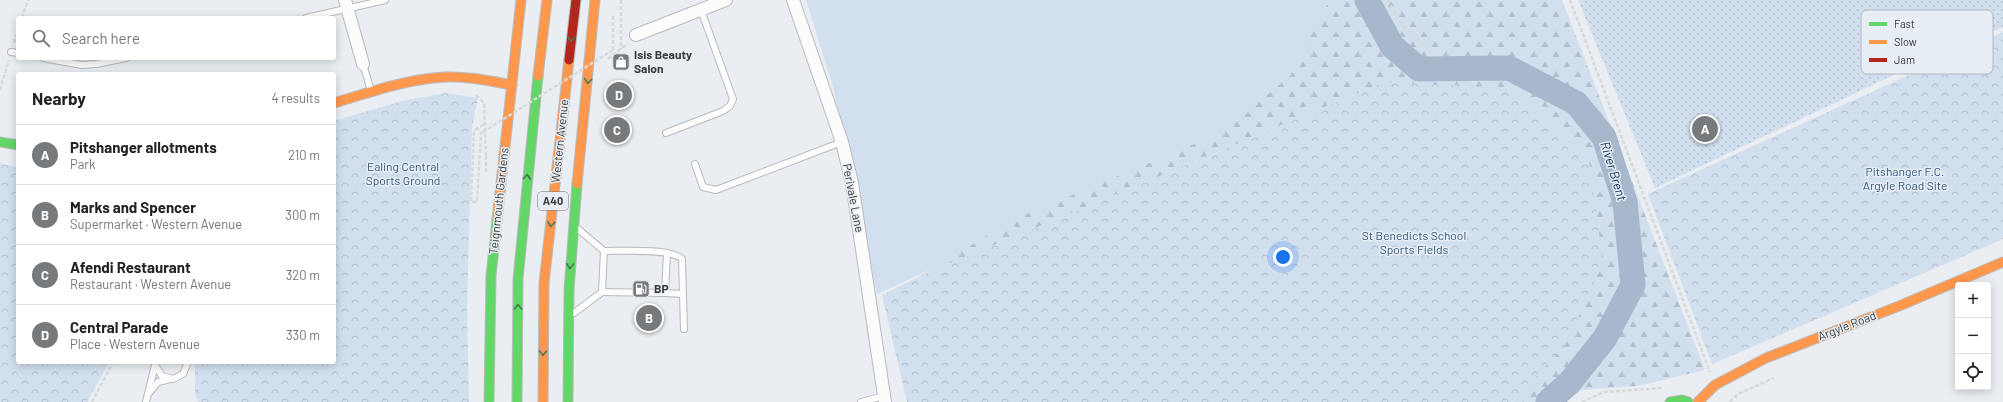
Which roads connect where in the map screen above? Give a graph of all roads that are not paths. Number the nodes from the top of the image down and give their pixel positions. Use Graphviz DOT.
graph roads {
  1 [pos="385,0"];
  2 [pos="521,0"];
  3 [pos="547,0"];
  4 [pos="576,0"];
  5 [pos="595,0"];
  6 [pos="726,0"];
  7 [pos="793,0"];
  8 [pos="346,4"];
  9 [pos="701,10"];
  10 [pos="312,16"];
  11 [pos="636,35"];
  12 [pos="11,52"];
  13 [pos="16,53"];
  14 [pos="54,60"];
  15 [pos="116,60"];
  16 [pos="363,64"];
  17 [pos="512,85"];
  18 [pos="371,92"];
  19 [pos="336,102"];
  20 [pos="666,133"];
  21 [pos="0,142"];
  22 [pos="842,142"];
  23 [pos="16,145"];
  24 [pos="695,164"];
  25 [pos="572,224"];
  26 [pos="604,251"];
  27 [pos="668,253"];
  28 [pos="2003,262"];
  29 [pos="602,292"];
  30 [pos="665,293"];
  31 [pos="683,294"];
  32 [pos="568,318"];
  33 [pos="684,329"];
  34 [pos="155,364"];
  35 [pos="155,364"];
  36 [pos="187,364"];
  37 [pos="173,379"];
  38 [pos="146,399"];
  39 [pos="885,399"];
  40 [pos="489,402"];
  41 [pos="517,402"];
  42 [pos="543,402"];
  43 [pos="568,402"];
  44 [pos="861,402"];
  45 [pos="1670,402"];
  46 [pos="1688,402"];
  47 [pos="1698,402"];
  1 -- 8 [label="lane"];
  2 -- 17 [label="main road, Teignmouth Gardens"];
  41 -- 3 [label="main road, A40, one-way"];
  4 -- 42 [label="main road, Western Avenue / A40, one-way"];
  5 -- 25 [label="main road, A40, one-way"];
  6 -- 9 [label="street"];
  7 -- 22 [label="street, Perivale Lane"];
  8 -- 10 [label="lane"];
  8 -- 16 [label="street"];
  9 -- 11 [label="street"];
  9 -- 20 [label="lane"];
  12 -- 13 [label="lane"];
  14 -- 15 [label="lane"];
  16 -- 18 [label="lane"];
  17 -- 18 [label="main road"];
  17 -- 40 [label="main road, Teignmouth Gardens"];
  18 -- 19 [label="main road"];
  21 -- 23 [label="main road"];
  22 -- 24 [label="lane"];
  22 -- 39 [label="street, Perivale Lane"];
  25 -- 26 [label="lane"];
  25 -- 32 [label="main road, A40, one-way"];
  26 -- 27 [label="lane"];
  26 -- 29 [label="lane"];
  27 -- 30 [label="lane"];
  27 -- 31 [label="lane"];
  28 -- 47 [label="main road, Argyle Road"];
  29 -- 30 [label="lane"];
  29 -- 32 [label="lane"];
  30 -- 31 [label="lane"];
  31 -- 33 [label="lane"];
  32 -- 43 [label="main road, A40"];
  34 -- 37 [label="lane"];
  35 -- 38 [label="lane"];
  36 -- 37 [label="lane"];
  37 -- 38 [label="lane"];
  39 -- 44 [label="lane"];
  45 -- 46 [label="main road"];
}
